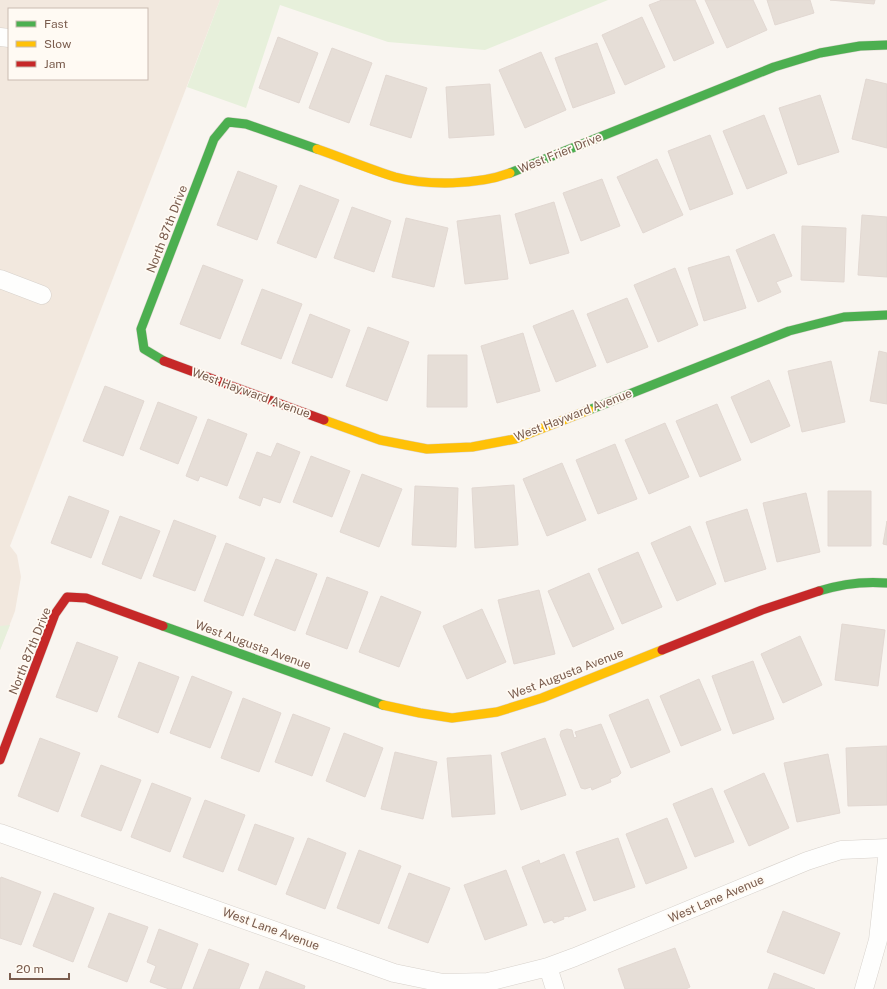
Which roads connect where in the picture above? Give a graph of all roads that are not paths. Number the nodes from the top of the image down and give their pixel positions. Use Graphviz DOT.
graph roads {
  1 [pos="887,46"];
  2 [pos="228,122"];
  3 [pos="0,279"];
  4 [pos="42,295"];
  5 [pos="887,315"];
  6 [pos="144,349"];
  7 [pos="887,583"];
  8 [pos="67,597"];
  9 [pos="0,760"];
  10 [pos="0,833"];
  11 [pos="887,848"];
  12 [pos="887,860"];
  13 [pos="548,967"];
  14 [pos="555,989"];
  15 [pos="864,989"];
  1 -- 2 [label="street, West Frier Drive"];
  2 -- 6 [label="street, North 87th Drive"];
  3 -- 4 [label="street"];
  5 -- 6 [label="street, West Hayward Avenue"];
  7 -- 8 [label="street, West Augusta Avenue"];
  8 -- 9 [label="street, North 87th Drive"];
  10 -- 13 [label="street, West Lane Avenue"];
  11 -- 13 [label="street, West Lane Avenue"];
  12 -- 15 [label="street"];
  13 -- 14 [label="street"];
}
